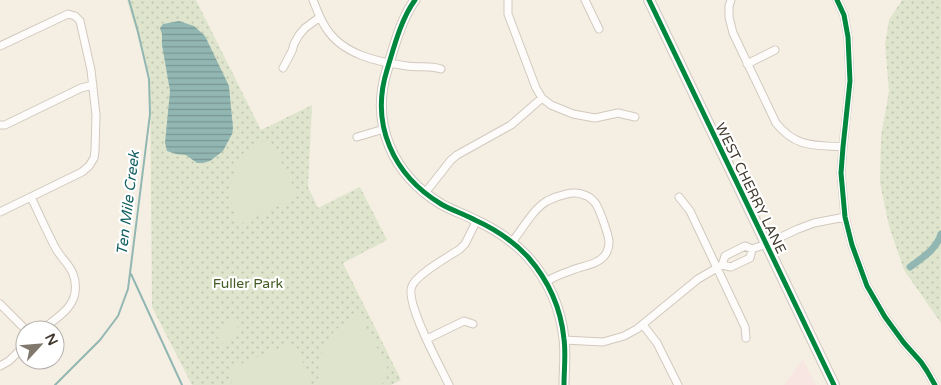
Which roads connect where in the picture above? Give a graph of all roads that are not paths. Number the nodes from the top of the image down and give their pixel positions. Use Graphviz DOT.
graph roads {
  1 [pos="313,0"];
  2 [pos="415,0"];
  3 [pos="508,0"];
  4 [pos="585,0"];
  5 [pos="649,0"];
  6 [pos="731,0"];
  7 [pos="836,0"];
  8 [pos="320,18"];
  9 [pos="599,29"];
  10 [pos="0,46"];
  11 [pos="775,50"];
  12 [pos="390,62"];
  13 [pos="747,64"];
  14 [pos="283,68"];
  15 [pos="441,69"];
  16 [pos="93,85"];
  17 [pos="542,98"];
  18 [pos="635,118"];
  19 [pos="0,125"];
  20 [pos="384,129"];
  21 [pos="357,137"];
  22 [pos="843,147"];
  23 [pos="425,193"];
  24 [pos="30,197"];
  25 [pos="678,197"];
  26 [pos="0,212"];
  27 [pos="845,217"];
  28 [pos="477,220"];
  29 [pos="512,242"];
  30 [pos="766,244"];
  31 [pos="752,249"];
  32 [pos="720,266"];
  33 [pos="546,282"];
  34 [pos="0,304"];
  35 [pos="16,320"];
  36 [pos="54,320"];
  37 [pos="473,324"];
  38 [pos="643,325"];
  39 [pos="746,338"];
  40 [pos="427,340"];
  41 [pos="564,340"];
  42 [pos="15,355"];
  43 [pos="0,366"];
  44 [pos="449,385"];
  45 [pos="564,385"];
  46 [pos="678,385"];
  47 [pos="834,385"];
  48 [pos="935,385"];
  1 -- 8 [label="street"];
  2 -- 12 [label="street"];
  3 -- 17 [label="street"];
  4 -- 9 [label="street"];
  5 -- 30 [label="main road, WEST CHERRY LANE"];
  6 -- 13 [label="street"];
  7 -- 22 [label="street"];
  8 -- 12 [label="street"];
  8 -- 14 [label="street"];
  10 -- 16 [label="street"];
  11 -- 13 [label="street"];
  12 -- 15 [label="street"];
  12 -- 20 [label="street"];
  13 -- 22 [label="street"];
  16 -- 19 [label="street"];
  16 -- 24 [label="street"];
  17 -- 18 [label="street"];
  17 -- 23 [label="street"];
  20 -- 21 [label="street"];
  20 -- 23 [label="street"];
  22 -- 27 [label="street"];
  23 -- 28 [label="street"];
  24 -- 26 [label="street"];
  24 -- 36 [label="street"];
  25 -- 32 [label="street"];
  27 -- 30 [label="street"];
  27 -- 48 [label="street"];
  28 -- 29 [label="street"];
  28 -- 40 [label="street"];
  29 -- 33 [label="street"];
  29 -- 33 [label="street"];
  30 -- 31 [label="street"];
  30 -- 47 [label="main road, WEST CHERRY LANE"];
  31 -- 32 [label="street"];
  31 -- 32 [label="street"];
  32 -- 38 [label="street"];
  32 -- 39 [label="street"];
  33 -- 41 [label="street"];
  34 -- 35 [label="street"];
  37 -- 40 [label="street"];
  38 -- 41 [label="street"];
  38 -- 46 [label="street"];
  40 -- 44 [label="street"];
  41 -- 45 [label="street"];
  42 -- 43 [label="street"];
}
